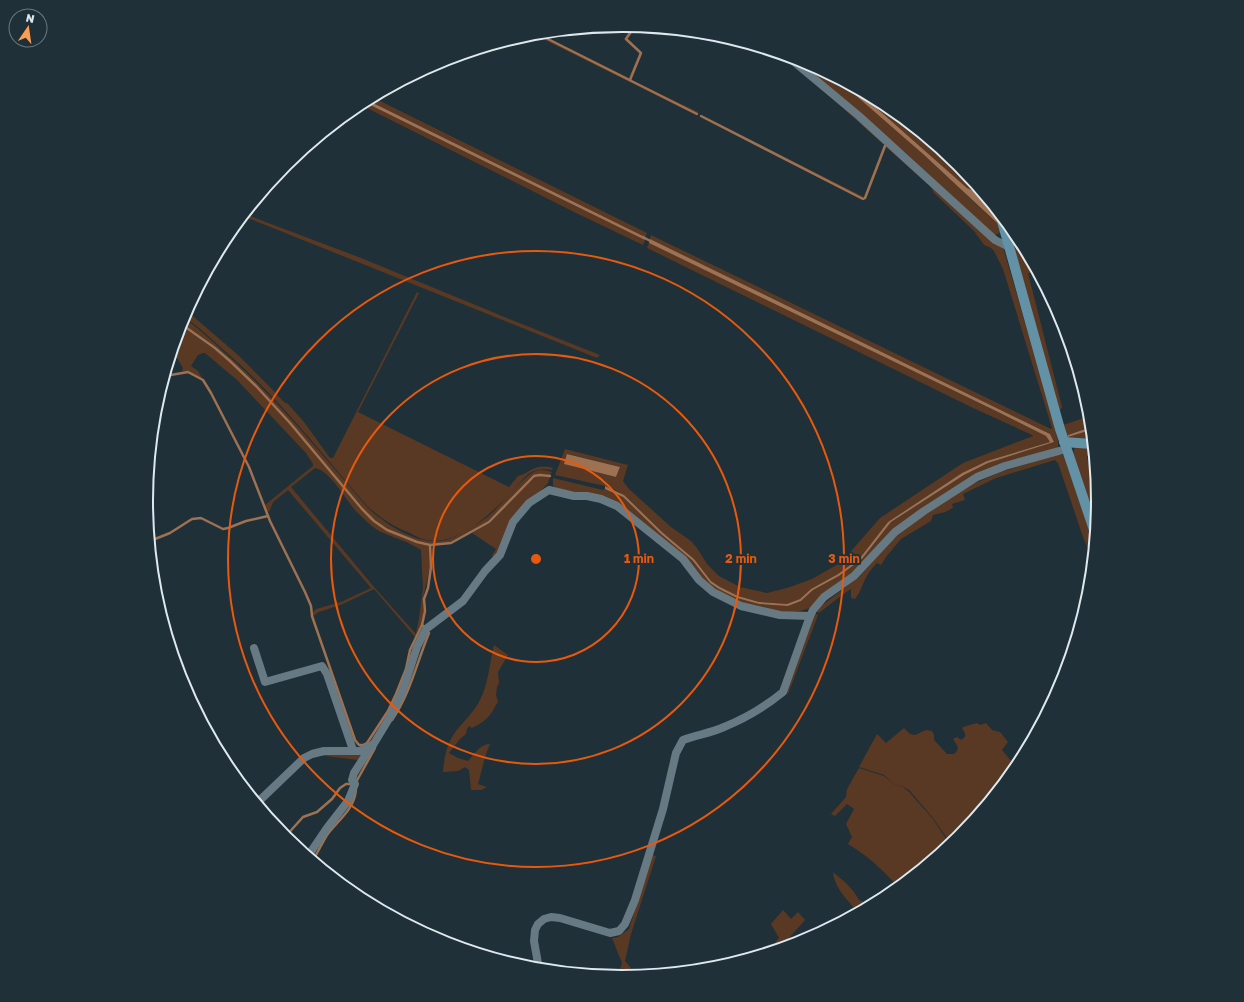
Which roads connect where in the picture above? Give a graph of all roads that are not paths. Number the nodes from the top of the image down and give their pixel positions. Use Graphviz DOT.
graph roads {
  1 [pos="802,68"];
  2 [pos="1004,229"];
  3 [pos="1009,247"];
  4 [pos="1065,443"];
  5 [pos="1087,444"];
  6 [pos="1090,519"];
  7 [pos="810,616"];
  8 [pos="254,648"];
  9 [pos="373,745"];
  10 [pos="353,750"];
  11 [pos="260,800"];
  12 [pos="311,852"];
  13 [pos="538,962"];
  1 -- 3 [label="street"];
  2 -- 3 [label="main road"];
  3 -- 4 [label="main road"];
  4 -- 5 [label="main road"];
  4 -- 6 [label="main road"];
  4 -- 7 [label="street"];
  7 -- 9 [label="street"];
  7 -- 13 [label="street"];
  8 -- 10 [label="street"];
  9 -- 10 [label="street"];
  9 -- 12 [label="street"];
  10 -- 11 [label="street"];
}
